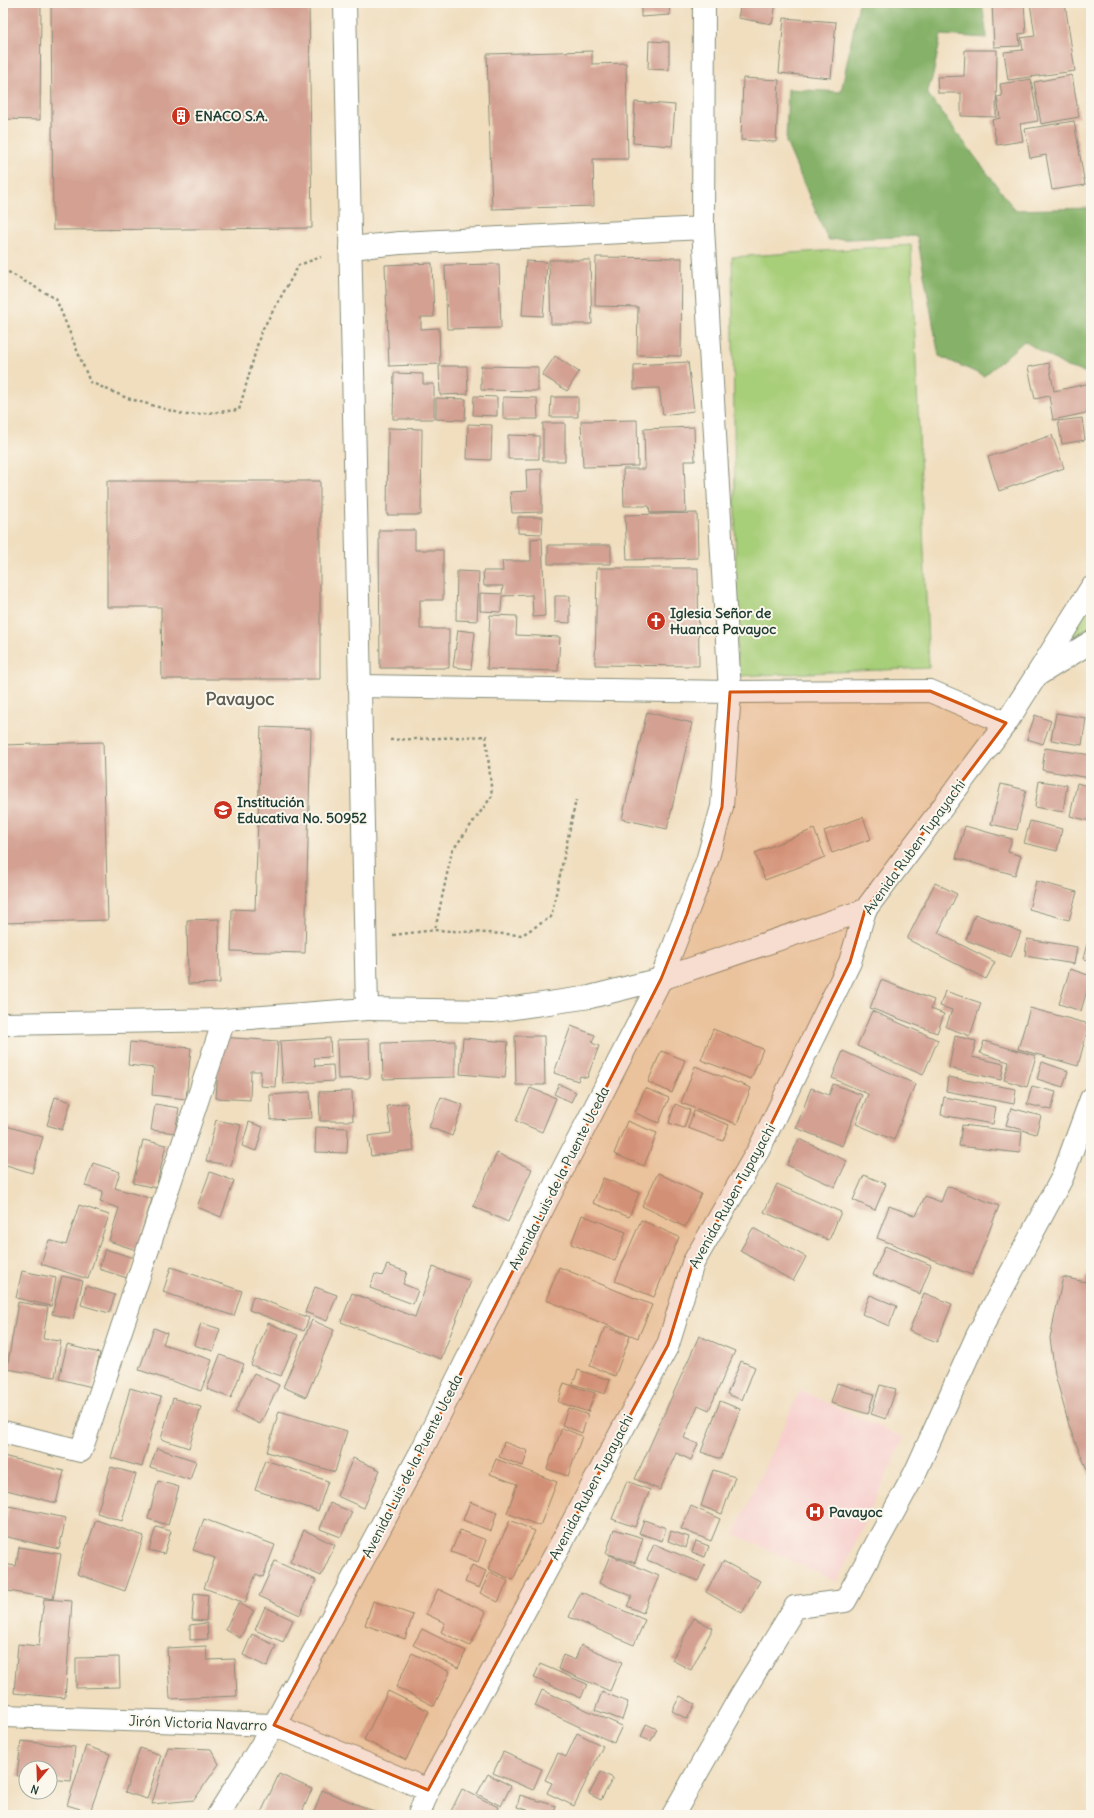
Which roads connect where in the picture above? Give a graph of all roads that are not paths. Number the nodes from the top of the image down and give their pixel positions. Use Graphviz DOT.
graph roads {
  1 [pos="345,3"];
  2 [pos="704,3"];
  3 [pos="703,228"];
  4 [pos="350,248"];
  5 [pos="1091,588"];
  6 [pos="1091,642"];
  7 [pos="1036,676"];
  8 [pos="359,686"];
  9 [pos="730,692"];
  10 [pos="1006,723"];
  11 [pos="865,910"];
  12 [pos="661,979"];
  13 [pos="367,1010"];
  14 [pos="224,1020"];
  15 [pos="3,1024"];
  16 [pos="1091,1099"];
  17 [pos="3,1432"];
  18 [pos="3,1716"];
  19 [pos="274,1725"];
  20 [pos="428,1790"];
  21 [pos="218,1815"];
  22 [pos="419,1815"];
  23 [pos="672,1815"];
  1 -- 4 [label="street"];
  2 -- 3 [label="street, Avenida Luis de la Puente Uceda"];
  3 -- 4 [label="street"];
  3 -- 9 [label="street, Avenida Luis de la Puente Uceda"];
  4 -- 8 [label="street"];
  5 -- 7 [label="street, Avenida Ruben Tupayachi"];
  6 -- 7 [label="street"];
  7 -- 10 [label="street, Avenida Ruben Tupayachi"];
  8 -- 9 [label="street"];
  8 -- 13 [label="street"];
  9 -- 10 [label="street"];
  9 -- 12 [label="street, Avenida Luis de la Puente Uceda"];
  10 -- 11 [label="street, Avenida Ruben Tupayachi"];
  11 -- 12 [label="street"];
  11 -- 20 [label="street, Avenida Ruben Tupayachi"];
  12 -- 13 [label="street"];
  12 -- 19 [label="street, Avenida Luis de la Puente Uceda"];
  13 -- 14 [label="street"];
  14 -- 15 [label="street"];
  14 -- 17 [label="street"];
  16 -- 23 [label="street"];
  18 -- 19 [label="street, Jirón Victoria Navarro"];
  19 -- 20 [label="street, Jirón Victoria Navarro"];
  19 -- 21 [label="street, Avenida Luis de la Puente Uceda"];
  20 -- 22 [label="street, Avenida Ruben Tupayachi"];
}
